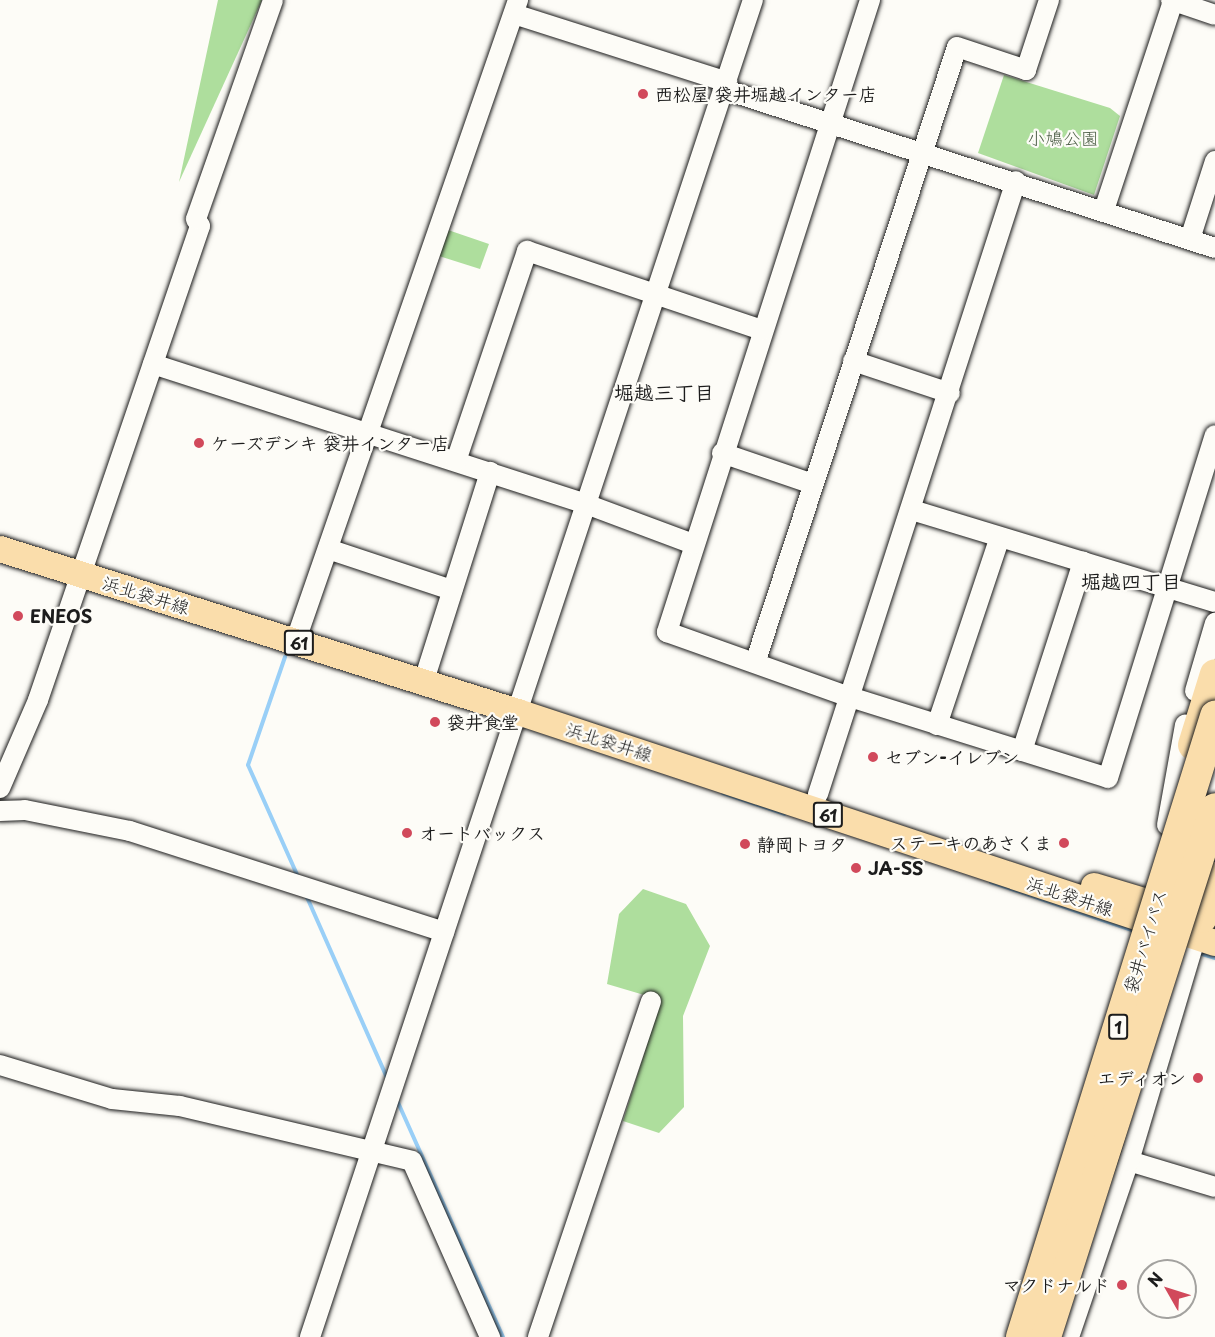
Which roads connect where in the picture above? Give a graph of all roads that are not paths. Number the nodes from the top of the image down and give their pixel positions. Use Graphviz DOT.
graph roads {
  1 [pos="273,0"];
  2 [pos="753,0"];
  3 [pos="870,0"];
  4 [pos="1049,0"];
  5 [pos="1172,0"];
  6 [pos="516,7"];
  7 [pos="1215,15"];
  8 [pos="725,86"];
  9 [pos="830,123"];
  10 [pos="920,151"];
  11 [pos="1215,161"];
  12 [pos="1017,181"];
  13 [pos="1104,210"];
  14 [pos="1190,239"];
  15 [pos="1215,248"];
  16 [pos="658,293"];
  17 [pos="762,330"];
  18 [pos="853,361"];
  19 [pos="153,364"];
  20 [pos="950,393"];
  21 [pos="1215,435"];
  22 [pos="368,436"];
  23 [pos="722,453"];
  24 [pos="456,461"];
  25 [pos="490,472"];
  26 [pos="813,484"];
  27 [pos="586,504"];
  28 [pos="912,510"];
  29 [pos="0,534"];
  30 [pos="1000,537"];
  31 [pos="693,544"];
  32 [pos="0,549"];
  33 [pos="328,549"];
  34 [pos="1083,562"];
  35 [pos="81,567"];
  36 [pos="1166,587"];
  37 [pos="452,590"];
  38 [pos="1215,602"];
  39 [pos="1215,623"];
  40 [pos="299,631"];
  41 [pos="755,663"];
  42 [pos="427,671"];
  43 [pos="1215,674"];
  44 [pos="849,697"];
  45 [pos="520,706"];
  46 [pos="1215,716"];
  47 [pos="937,724"];
  48 [pos="1022,752"];
  49 [pos="0,788"];
  50 [pos="818,794"];
  51 [pos="1215,808"];
  52 [pos="0,810"];
  53 [pos="1167,825"];
  54 [pos="1215,877"];
  55 [pos="1140,910"];
  56 [pos="1207,930"];
  57 [pos="444,932"];
  58 [pos="651,1002"];
  59 [pos="0,1065"];
  60 [pos="370,1150"];
  61 [pos="1129,1161"];
  62 [pos="1215,1187"];
  63 [pos="310,1337"];
  64 [pos="490,1337"];
  65 [pos="538,1337"];
  66 [pos="1008,1337"];
  67 [pos="1021,1337"];
  68 [pos="1046,1337"];
  69 [pos="1069,1337"];
  1 -- 19 [label="street"];
  2 -- 8 [label="street"];
  3 -- 9 [label="street"];
  4 -- 10 [label="street"];
  5 -- 7 [label="street"];
  5 -- 13 [label="street"];
  6 -- 8 [label="street"];
  6 -- 22 [label="street"];
  8 -- 9 [label="street"];
  8 -- 16 [label="street"];
  9 -- 10 [label="street"];
  9 -- 17 [label="street"];
  10 -- 12 [label="street"];
  10 -- 18 [label="street"];
  11 -- 14 [label="street"];
  12 -- 13 [label="street"];
  12 -- 20 [label="street"];
  13 -- 14 [label="street"];
  14 -- 15 [label="street"];
  16 -- 17 [label="street"];
  16 -- 24 [label="street"];
  16 -- 27 [label="street"];
  17 -- 23 [label="street"];
  18 -- 20 [label="street"];
  18 -- 26 [label="street"];
  19 -- 22 [label="street"];
  19 -- 35 [label="street"];
  20 -- 28 [label="street"];
  21 -- 36 [label="street"];
  22 -- 24 [label="street"];
  22 -- 33 [label="street"];
  23 -- 26 [label="street"];
  23 -- 31 [label="street"];
  24 -- 25 [label="street"];
  25 -- 27 [label="street"];
  25 -- 37 [label="street"];
  26 -- 41 [label="street"];
  27 -- 31 [label="street"];
  27 -- 45 [label="street"];
  28 -- 30 [label="street"];
  28 -- 44 [label="street"];
  29 -- 35 [label="main road, 浜北袋井線 / 61"];
  30 -- 34 [label="street"];
  30 -- 47 [label="street"];
  31 -- 41 [label="street"];
  32 -- 35 [label="main road, 浜北袋井線 / 61"];
  33 -- 37 [label="street"];
  33 -- 40 [label="street"];
  34 -- 36 [label="street"];
  34 -- 48 [label="street"];
  35 -- 40 [label="main road, 浜北袋井線 / 61"];
  35 -- 45 [label="main road, 浜北袋井線 / 61"];
  35 -- 49 [label="street"];
  36 -- 38 [label="street"];
  36 -- 48 [label="street"];
  37 -- 42 [label="street"];
  39 -- 53 [label="street"];
  40 -- 42 [label="main road, 浜北袋井線 / 61"];
  41 -- 44 [label="street"];
  42 -- 45 [label="main road, 浜北袋井線 / 61"];
  43 -- 53 [label="highway"];
  44 -- 47 [label="street"];
  44 -- 50 [label="street"];
  45 -- 50 [label="main road, 浜北袋井線 / 61"];
  45 -- 55 [label="main road, 浜北袋井線 / 61"];
  45 -- 57 [label="street"];
  46 -- 67 [label="highway, 袋井バイパス / 1, bridge"];
  47 -- 48 [label="street"];
  50 -- 55 [label="main road, 浜北袋井線 / 61"];
  51 -- 68 [label="highway, 袋井バイパス / 1, bridge"];
  52 -- 57 [label="street"];
  53 -- 55 [label="highway"];
  54 -- 56 [label="highway"];
  55 -- 56 [label="main road, 浜北袋井線 / 61"];
  55 -- 66 [label="street"];
  56 -- 61 [label="street"];
  57 -- 60 [label="street"];
  58 -- 65 [label="street"];
  59 -- 60 [label="street"];
  60 -- 63 [label="street"];
  60 -- 64 [label="street"];
  61 -- 62 [label="street"];
  61 -- 69 [label="street"];
}
